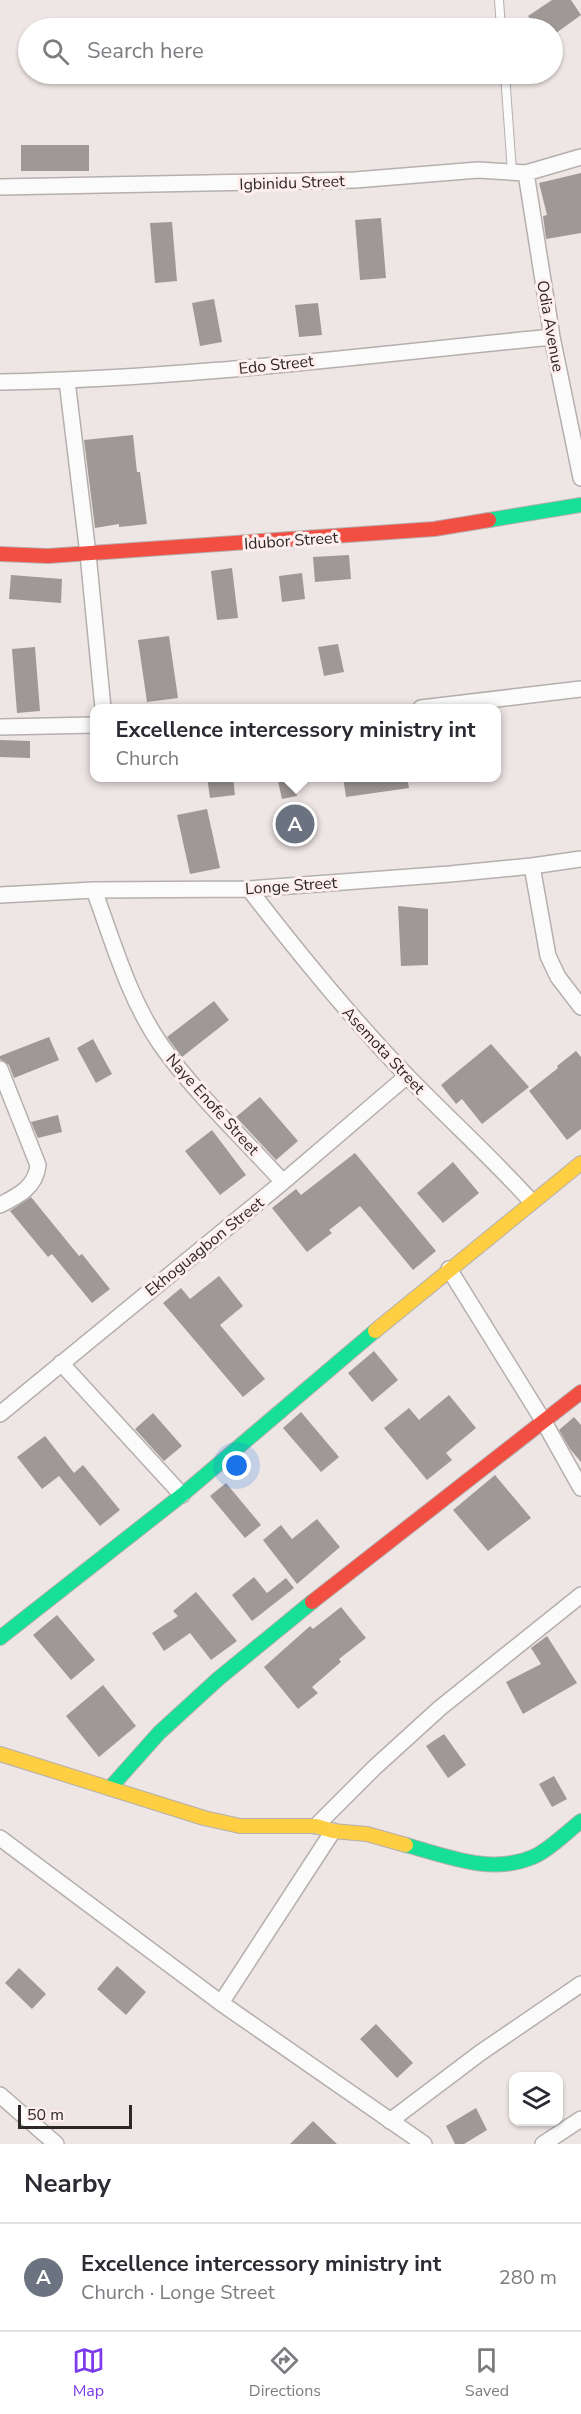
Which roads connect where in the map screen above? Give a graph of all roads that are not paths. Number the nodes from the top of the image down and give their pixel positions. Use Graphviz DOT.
graph roads {
  1 [pos="499,0"];
  2 [pos="500,18"];
  3 [pos="506,84"];
  4 [pos="581,156"];
  5 [pos="519,172"];
  6 [pos="0,187"];
  7 [pos="552,337"];
  8 [pos="67,381"];
  9 [pos="0,382"];
  10 [pos="581,477"];
  11 [pos="581,505"];
  12 [pos="0,554"];
  13 [pos="88,554"];
  14 [pos="581,689"];
  15 [pos="103,704"];
  16 [pos="455,704"];
  17 [pos="90,725"];
  18 [pos="0,727"];
  19 [pos="581,859"];
  20 [pos="532,866"];
  21 [pos="249,889"];
  22 [pos="94,890"];
  23 [pos="0,895"];
  24 [pos="581,1007"];
  25 [pos="0,1069"];
  26 [pos="407,1076"];
  27 [pos="581,1163"];
  28 [pos="283,1182"];
  29 [pos="531,1201"];
  30 [pos="0,1205"];
  31 [pos="449,1269"];
  32 [pos="61,1363"];
  33 [pos="581,1392"];
  34 [pos="0,1414"];
  35 [pos="544,1422"];
  36 [pos="581,1488"];
  37 [pos="182,1495"];
  38 [pos="581,1595"];
  39 [pos="0,1638"];
  40 [pos="0,1754"];
  41 [pos="110,1788"];
  42 [pos="581,1821"];
  43 [pos="316,1826"];
  44 [pos="333,1831"];
  45 [pos="0,1838"];
  46 [pos="581,1984"];
  47 [pos="221,2003"];
  48 [pos="0,2095"];
  49 [pos="581,2119"];
  50 [pos="390,2121"];
  51 [pos="56,2144"];
  52 [pos="424,2144"];
  53 [pos="543,2144"];
  1 -- 2 [label="lane"];
  3 -- 5 [label="lane"];
  4 -- 5 [label="street, Igbinidu Street"];
  5 -- 6 [label="street, Igbinidu Street"];
  5 -- 7 [label="street, Odia Avenue"];
  7 -- 8 [label="street, Edo Street"];
  7 -- 10 [label="street, Odia Avenue"];
  8 -- 9 [label="street, Edo Street"];
  8 -- 13 [label="street"];
  11 -- 13 [label="street, Idubor Street"];
  12 -- 13 [label="street, Idubor Street"];
  13 -- 15 [label="street"];
  14 -- 16 [label="street"];
  17 -- 18 [label="street"];
  19 -- 20 [label="street, Longe Street"];
  20 -- 21 [label="street, Longe Street"];
  20 -- 24 [label="street"];
  21 -- 22 [label="street, Longe Street"];
  21 -- 26 [label="street, Asemota Street"];
  22 -- 23 [label="street, Longe Street"];
  22 -- 28 [label="street, Naye Enofe Street"];
  25 -- 30 [label="street"];
  26 -- 28 [label="street, Ekhoguagbon Street"];
  26 -- 29 [label="street, Asemota Street"];
  27 -- 29 [label="street"];
  28 -- 32 [label="street, Ekhoguagbon Street"];
  29 -- 31 [label="street"];
  31 -- 35 [label="street"];
  31 -- 37 [label="street"];
  32 -- 34 [label="street, Ekhoguagbon Street"];
  32 -- 37 [label="street"];
  33 -- 35 [label="street"];
  35 -- 36 [label="street"];
  35 -- 41 [label="street"];
  37 -- 39 [label="street"];
  38 -- 43 [label="street"];
  40 -- 41 [label="street"];
  41 -- 43 [label="street"];
  42 -- 44 [label="street"];
  43 -- 44 [label="street"];
  44 -- 47 [label="street"];
  45 -- 47 [label="street"];
  46 -- 50 [label="street"];
  47 -- 50 [label="street"];
  48 -- 51 [label="street"];
  49 -- 53 [label="street"];
  50 -- 52 [label="street"];
}
